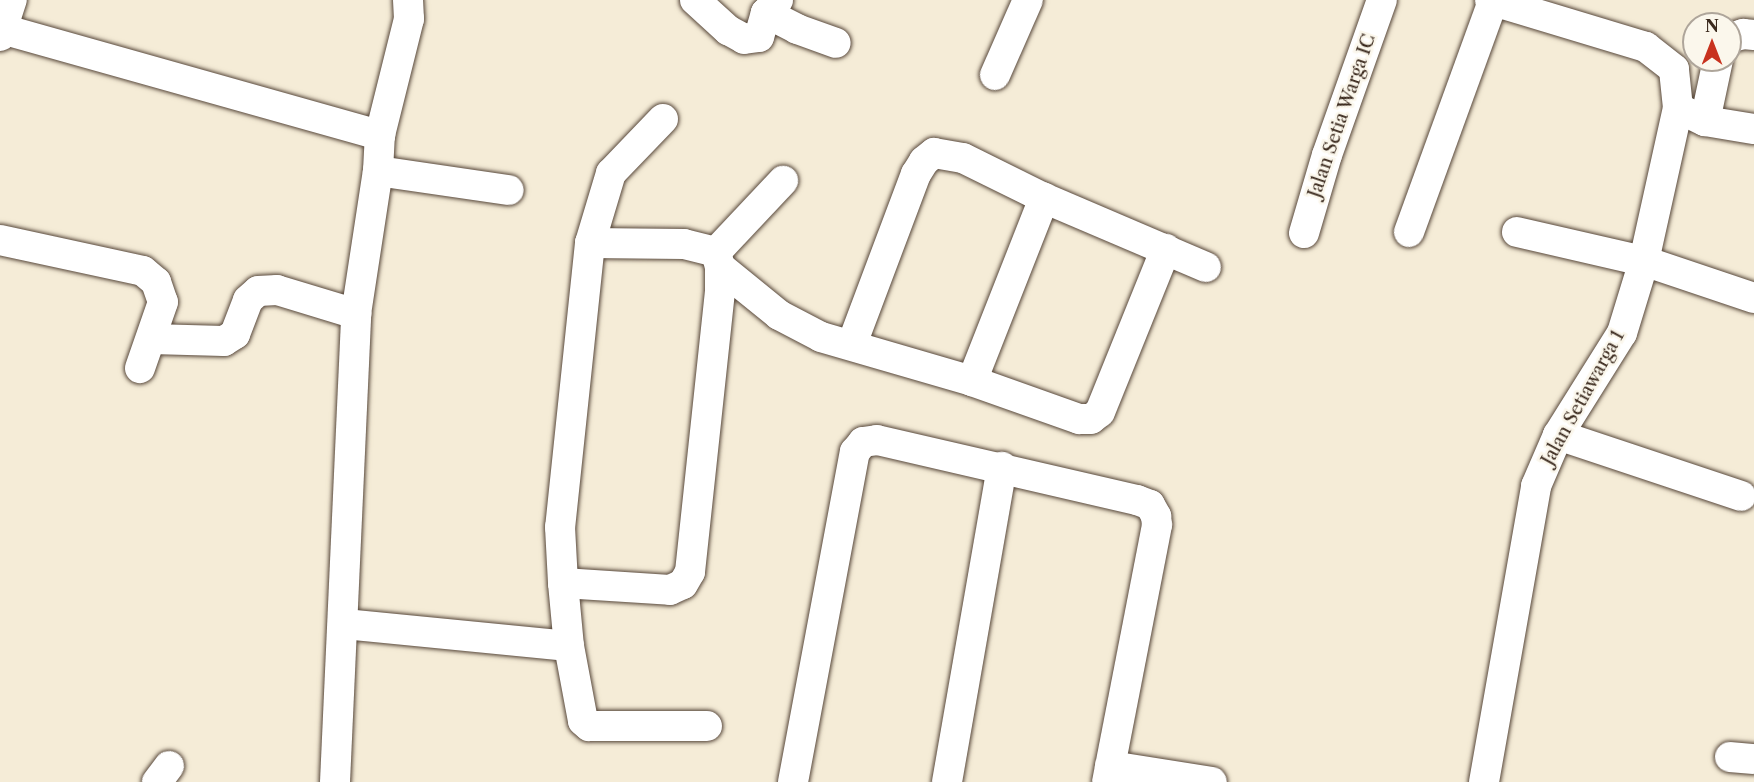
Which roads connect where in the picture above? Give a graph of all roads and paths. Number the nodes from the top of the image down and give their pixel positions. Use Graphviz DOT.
graph roads {
  1 [pos="12,0"];
  2 [pos="408,0"];
  3 [pos="694,0"];
  4 [pos="1028,0"];
  5 [pos="1382,0"];
  6 [pos="1492,1"];
  7 [pos="772,7"];
  8 [pos="1,32"];
  9 [pos="836,43"];
  10 [pos="1715,72"];
  11 [pos="995,75"];
  12 [pos="1678,108"];
  13 [pos="663,119"];
  14 [pos="1705,121"];
  15 [pos="1754,129"];
  16 [pos="380,135"];
  17 [pos="378,171"];
  18 [pos="783,181"];
  19 [pos="509,189"];
  20 [pos="1044,198"];
  21 [pos="1409,232"];
  22 [pos="1517,232"];
  23 [pos="1304,233"];
  24 [pos="0,240"];
  25 [pos="590,243"];
  26 [pos="1166,249"];
  27 [pos="718,259"];
  28 [pos="1644,261"];
  29 [pos="1206,267"];
  30 [pos="1754,298"];
  31 [pos="356,314"];
  32 [pos="151,339"];
  33 [pos="852,344"];
  34 [pos="140,369"];
  35 [pos="972,381"];
  36 [pos="1558,435"];
  37 [pos="1002,467"];
  38 [pos="1741,496"];
  39 [pos="563,583"];
  40 [pos="344,624"];
  41 [pos="569,646"];
  42 [pos="707,726"];
  43 [pos="1109,774"];
  44 [pos="335,782"];
  45 [pos="793,782"];
  46 [pos="947,782"];
  47 [pos="1212,782"];
  48 [pos="1484,782"];
  1 -- 8 [label="street"];
  2 -- 16 [label="street"];
  3 -- 7 [label="street"];
  4 -- 11 [label="street"];
  5 -- 23 [label="street, Jalan Setia Warga IC"];
  6 -- 12 [label="street, Jalan Setiawarga 1"];
  6 -- 21 [label="street"];
  7 -- 9 [label="street"];
  8 -- 16 [label="street"];
  10 -- 14 [label="street"];
  12 -- 14 [label="street"];
  12 -- 28 [label="street, Jalan Setiawarga 1"];
  13 -- 25 [label="street"];
  14 -- 15 [label="street"];
  16 -- 17 [label="street"];
  17 -- 19 [label="street"];
  17 -- 31 [label="street"];
  18 -- 27 [label="street"];
  20 -- 26 [label="street"];
  20 -- 33 [label="street"];
  20 -- 35 [label="street"];
  22 -- 28 [label="street"];
  24 -- 32 [label="street"];
  25 -- 27 [label="street"];
  25 -- 39 [label="street"];
  26 -- 29 [label="street"];
  26 -- 35 [label="street"];
  27 -- 33 [label="street"];
  27 -- 39 [label="street"];
  28 -- 30 [label="street"];
  28 -- 36 [label="street, Jalan Setiawarga 1"];
  31 -- 32 [label="street"];
  31 -- 40 [label="street"];
  32 -- 34 [label="street"];
  33 -- 35 [label="street"];
  36 -- 38 [label="street"];
  36 -- 48 [label="street, Jalan Setiawarga 1"];
  37 -- 43 [label="street"];
  37 -- 45 [label="street"];
  37 -- 46 [label="street"];
  39 -- 41 [label="street"];
  40 -- 41 [label="street"];
  40 -- 44 [label="street"];
  41 -- 42 [label="street"];
  43 -- 47 [label="street"];
}
